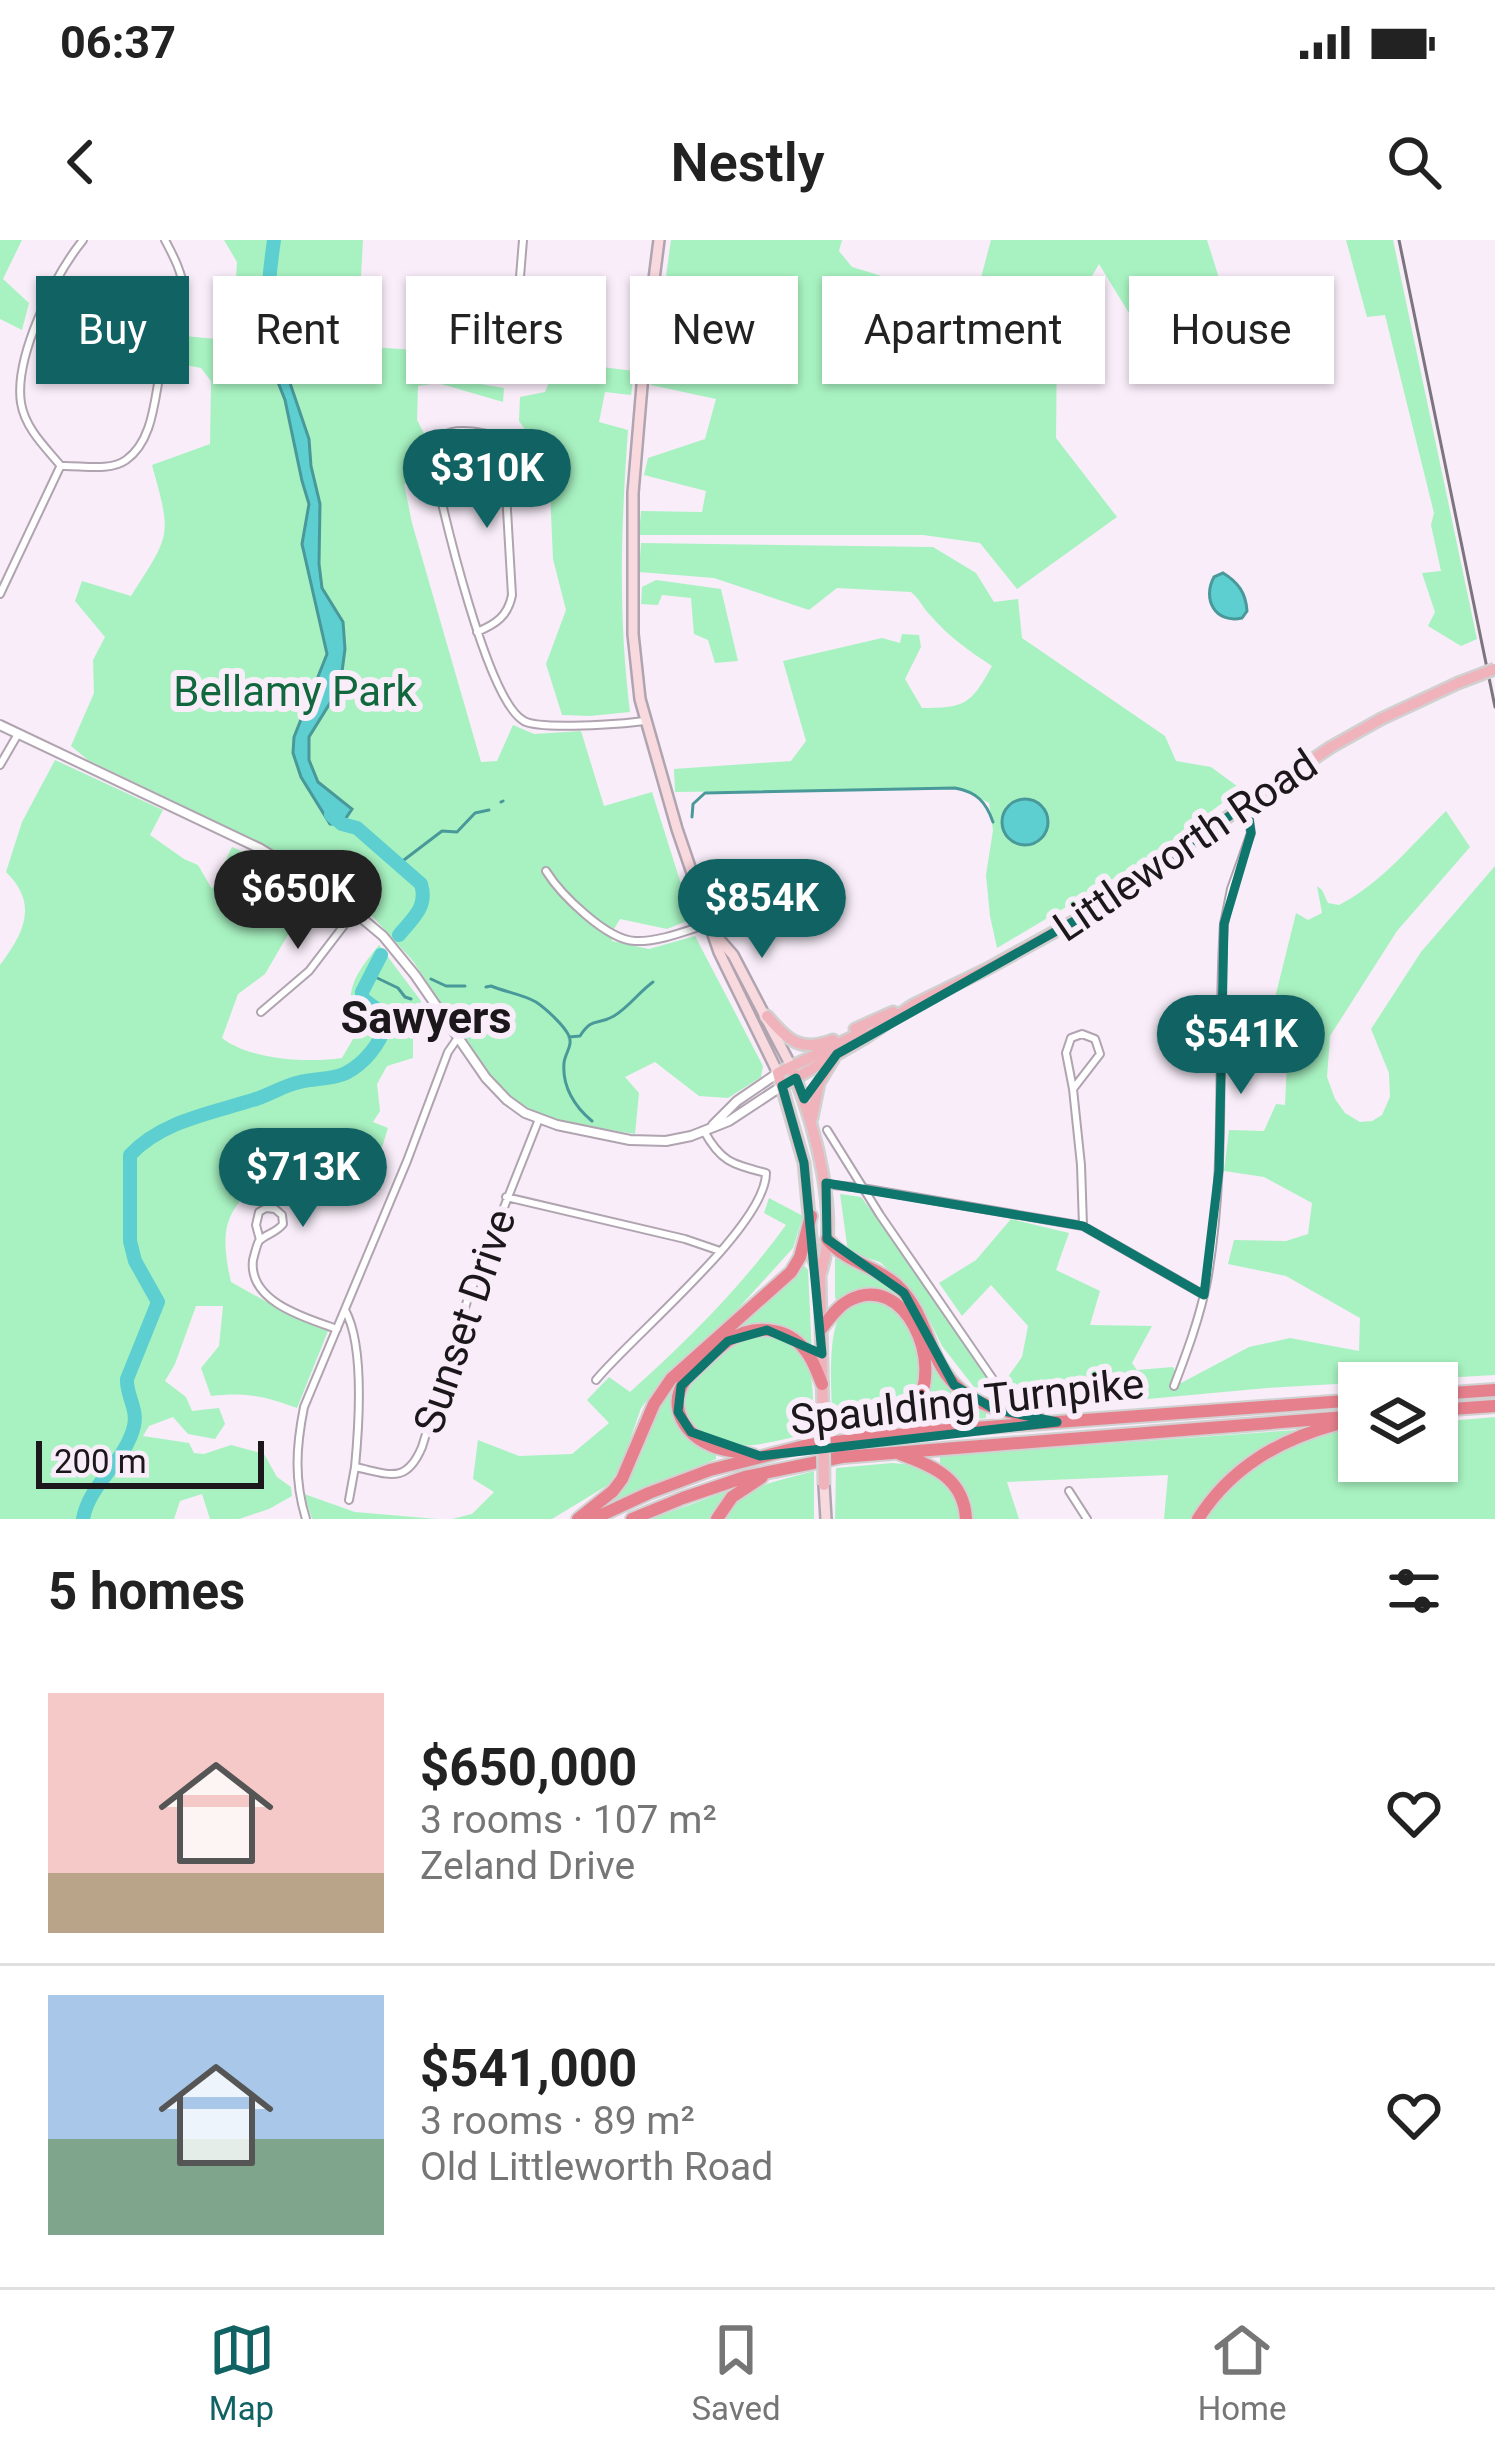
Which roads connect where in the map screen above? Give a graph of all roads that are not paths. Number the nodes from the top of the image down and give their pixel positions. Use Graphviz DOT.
graph roads {
  1 [pos="82,240"];
  2 [pos="165,240"];
  3 [pos="523,240"];
  4 [pos="659,240"];
  5 [pos="520,276"];
  6 [pos="61,466"];
  7 [pos="0,594"];
  8 [pos="478,632"];
  9 [pos="1495,669"];
  10 [pos="644,721"];
  11 [pos="0,725"];
  12 [pos="18,734"];
  13 [pos="0,765"];
  14 [pos="1247,804"];
  15 [pos="546,872"];
  16 [pos="356,911"];
  17 [pos="711,923"];
  18 [pos="716,935"];
  19 [pos="913,1005"];
  20 [pos="261,1012"];
  21 [pos="767,1016"];
  22 [pos="878,1027"];
  23 [pos="457,1040"];
  24 [pos="837,1054"];
  25 [pos="794,1072"];
  26 [pos="780,1080"];
  27 [pos="1073,1089"];
  28 [pos="538,1119"];
  29 [pos="812,1122"];
  30 [pos="708,1128"];
  31 [pos="827,1130"];
  32 [pos="824,1184"];
  33 [pos="862,1188"];
  34 [pos="506,1197"];
  35 [pos="811,1216"];
  36 [pos="1083,1226"];
  37 [pos="827,1239"];
  38 [pos="260,1240"];
  39 [pos="719,1251"];
  40 [pos="820,1275"];
  41 [pos="1204,1295"];
  42 [pos="345,1310"];
  43 [pos="822,1328"];
  44 [pos="337,1329"];
  45 [pos="596,1380"];
  46 [pos="822,1384"];
  47 [pos="997,1385"];
  48 [pos="1174,1386"];
  49 [pos="1495,1390"];
  50 [pos="1458,1393"];
  51 [pos="1338,1402"];
  52 [pos="1495,1406"];
  53 [pos="1458,1409"];
  54 [pos="1338,1419"];
  55 [pos="1057,1422"];
  56 [pos="1338,1423"];
  57 [pos="854,1438"];
  58 [pos="892,1451"];
  59 [pos="760,1456"];
  60 [pos="355,1466"];
  61 [pos="773,1470"];
  62 [pos="824,1485"];
  63 [pos="1069,1491"];
  64 [pos="349,1500"];
  65 [pos="305,1519"];
  66 [pos="578,1519"];
  67 [pos="593,1519"];
  68 [pos="632,1519"];
  69 [pos="717,1519"];
  70 [pos="826,1519"];
  71 [pos="966,1519"];
  72 [pos="1088,1519"];
  73 [pos="1198,1519"];
  1 -- 6 [label="street"];
  2 -- 6 [label="street"];
  3 -- 5 [label="street"];
  4 -- 10 [label="main road"];
  6 -- 7 [label="street"];
  8 -- 8 [label="street"];
  8 -- 10 [label="street"];
  9 -- 14 [label="main road, Littleworth Road, bridge"];
  10 -- 17 [label="main road"];
  11 -- 12 [label="street"];
  12 -- 13 [label="street"];
  12 -- 16 [label="street"];
  14 -- 19 [label="main road, Littleworth Road"];
  14 -- 41 [label="street"];
  15 -- 17 [label="street"];
  16 -- 20 [label="street"];
  16 -- 23 [label="street"];
  17 -- 18 [label="main road"];
  18 -- 21 [label="main road"];
  18 -- 26 [label="main road"];
  19 -- 21 [label="main road"];
  19 -- 22 [label="main road, Littleworth Road"];
  21 -- 25 [label="main road"];
  22 -- 24 [label="main road, Littleworth Road"];
  22 -- 25 [label="main road, Littleworth Road"];
  23 -- 28 [label="street"];
  23 -- 42 [label="street"];
  24 -- 25 [label="main road, Littleworth Road"];
  24 -- 29 [label="main road"];
  25 -- 26 [label="main road, Littleworth Road"];
  25 -- 29 [label="main road"];
  26 -- 30 [label="street"];
  26 -- 35 [label="main road"];
  27 -- 27 [label="street"];
  27 -- 36 [label="street"];
  28 -- 30 [label="street"];
  28 -- 34 [label="street, Sunset Drive"];
  29 -- 32 [label="main road"];
  30 -- 39 [label="street"];
  31 -- 33 [label="street"];
  32 -- 33 [label="street"];
  32 -- 37 [label="main road"];
  33 -- 36 [label="street"];
  33 -- 47 [label="street"];
  34 -- 39 [label="street"];
  34 -- 60 [label="street, Sunset Drive"];
  35 -- 40 [label="main road"];
  35 -- 66 [label="highway"];
  36 -- 41 [label="street"];
  37 -- 40 [label="main road"];
  37 -- 55 [label="highway"];
  38 -- 38 [label="street"];
  38 -- 44 [label="street"];
  39 -- 45 [label="street"];
  40 -- 43 [label="main road"];
  41 -- 48 [label="street"];
  42 -- 44 [label="street"];
  42 -- 60 [label="street, Sunset Drive"];
  43 -- 46 [label="main road"];
  43 -- 57 [label="highway"];
  44 -- 65 [label="street"];
  46 -- 59 [label="highway"];
  46 -- 62 [label="main road, bridge"];
  49 -- 50 [label="highway"];
  51 -- 55 [label="highway, Spaulding Turnpike"];
  52 -- 53 [label="highway"];
  54 -- 58 [label="highway, Spaulding Turnpike"];
  55 -- 57 [label="highway, Spaulding Turnpike"];
  56 -- 73 [label="highway"];
  57 -- 59 [label="highway, Spaulding Turnpike"];
  58 -- 61 [label="highway, Spaulding Turnpike"];
  58 -- 71 [label="highway"];
  59 -- 67 [label="highway, Spaulding Turnpike"];
  60 -- 64 [label="street, Sunset Drive"];
  61 -- 68 [label="highway, Spaulding Turnpike"];
  61 -- 69 [label="highway"];
  62 -- 70 [label="main road"];
  63 -- 72 [label="street"];
}
